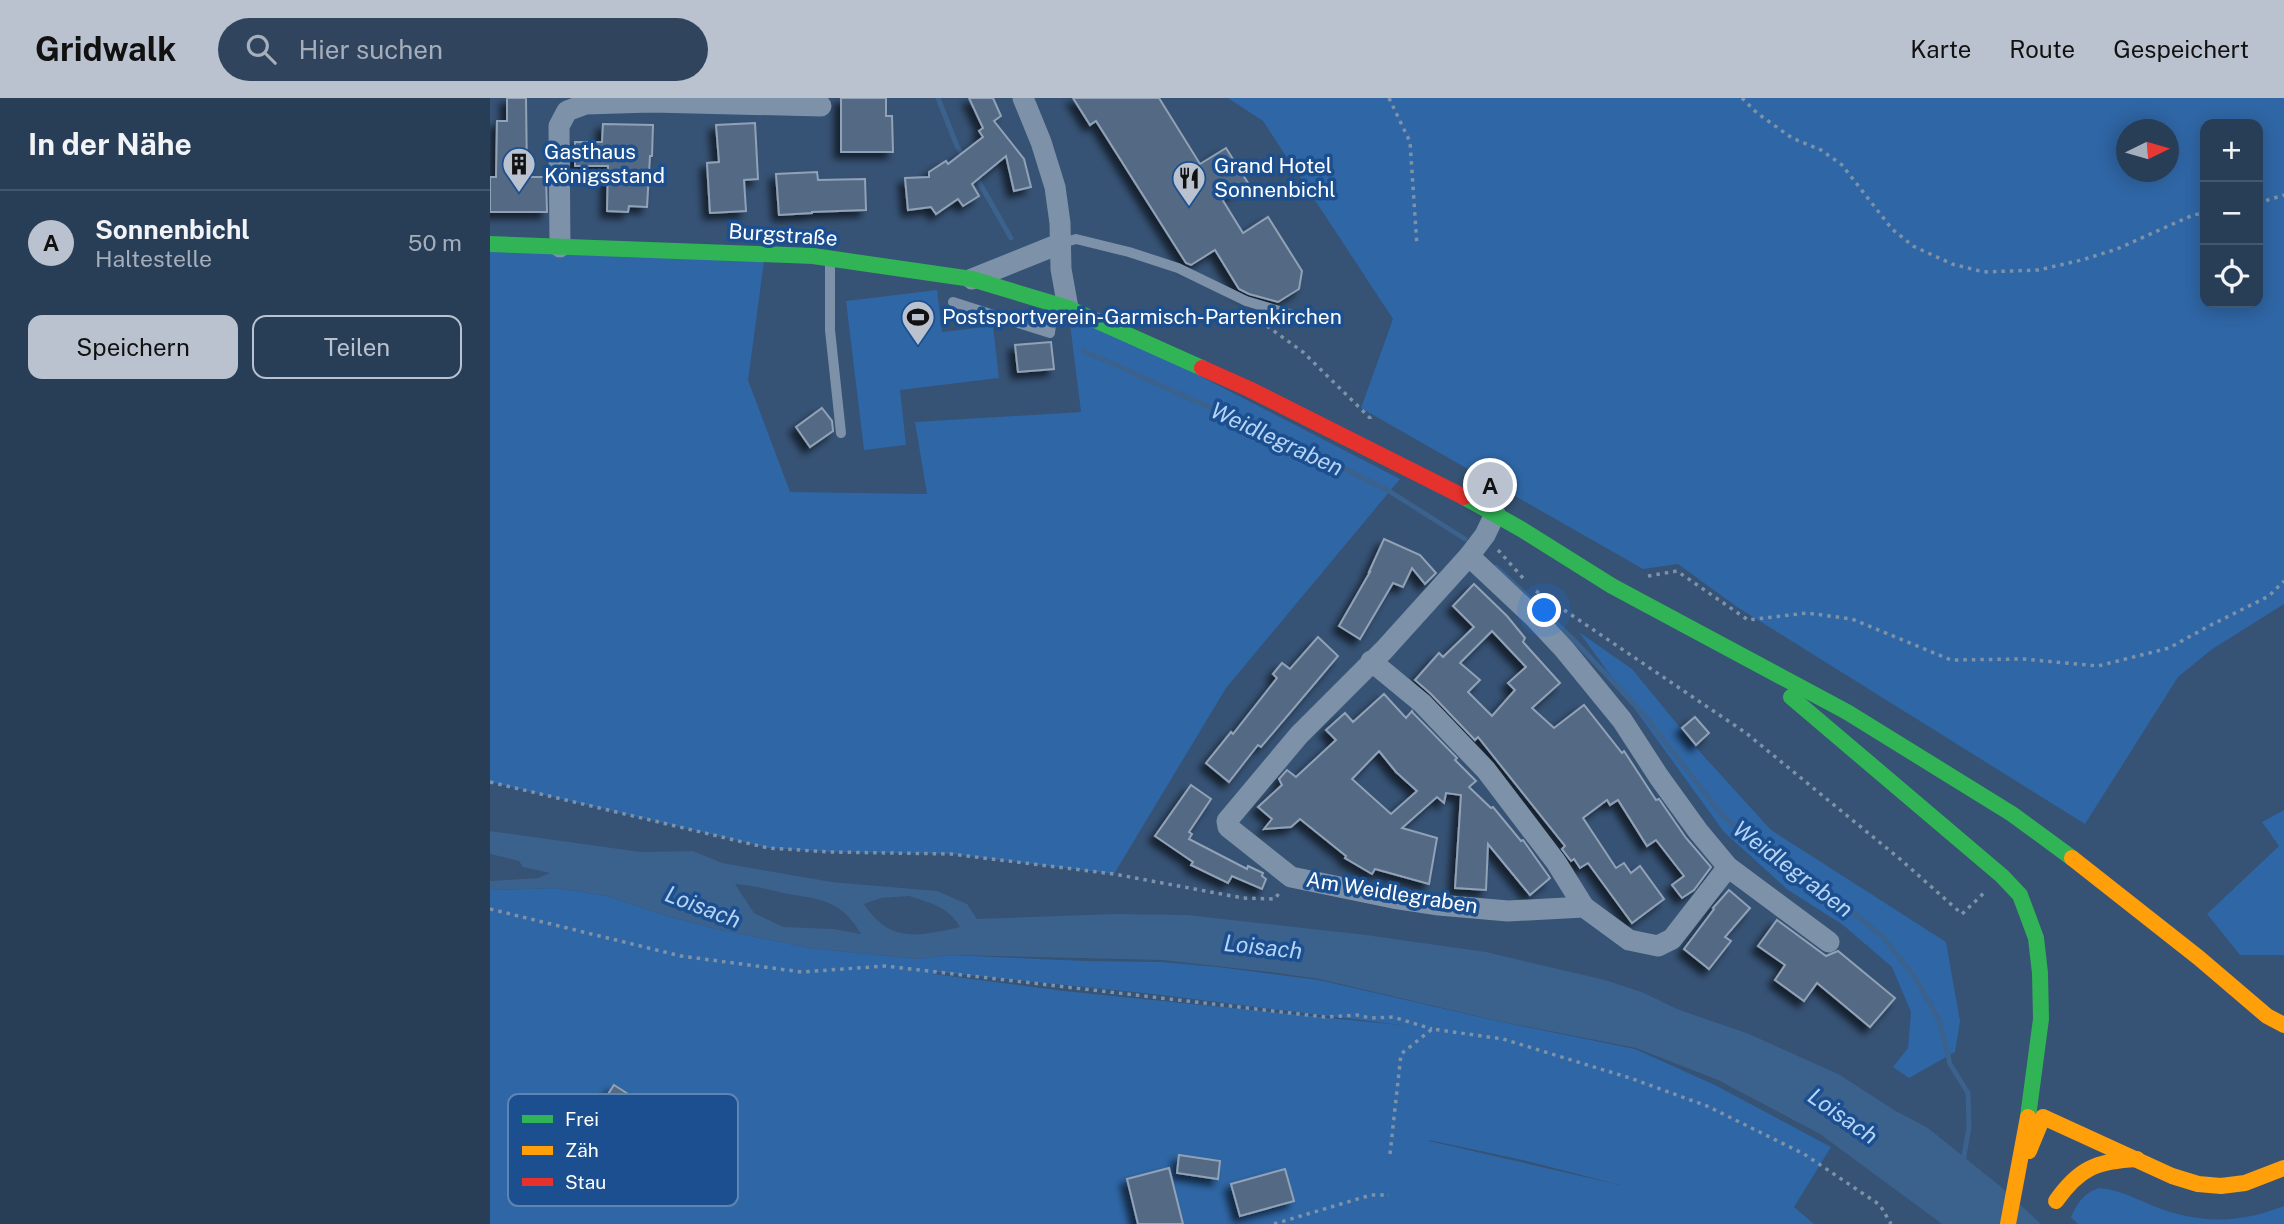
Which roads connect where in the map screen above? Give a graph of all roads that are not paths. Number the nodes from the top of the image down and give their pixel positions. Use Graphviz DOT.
graph roads {
  1 [pos="1023,98"];
  2 [pos="651,100"];
  3 [pos="586,101"];
  4 [pos="821,106"];
  5 [pos="490,244"];
  6 [pos="1059,244"];
  7 [pos="560,247"];
  8 [pos="830,258"];
  9 [pos="972,279"];
  10 [pos="953,302"];
  11 [pos="1061,306"];
  12 [pos="1296,316"];
  13 [pos="841,433"];
  14 [pos="1495,514"];
  15 [pos="1469,556"];
  16 [pos="1745,657"];
  17 [pos="1371,661"];
  18 [pos="1728,867"];
  19 [pos="1584,907"];
  20 [pos="1829,942"];
  21 [pos="2267,1016"];
  22 [pos="2284,1025"];
  23 [pos="2284,1041"];
  24 [pos="2284,1156"];
  25 [pos="2137,1159"];
  26 [pos="2065,1164"];
  27 [pos="2278,1170"];
  28 [pos="2017,1186"];
  29 [pos="2056,1201"];
  30 [pos="2051,1219"];
  31 [pos="2008,1224"];
  1 -- 6 [label="street"];
  2 -- 3 [label="street"];
  2 -- 4 [label="street"];
  3 -- 7 [label="street"];
  5 -- 7 [label="main road, Burgstraße"];
  6 -- 9 [label="street"];
  6 -- 11 [label="street"];
  6 -- 12 [label="lane"];
  7 -- 8 [label="main road, Burgstraße"];
  8 -- 9 [label="main road, Burgstraße"];
  8 -- 13 [label="lane"];
  9 -- 11 [label="main road, Burgstraße"];
  10 -- 11 [label="lane"];
  11 -- 14 [label="main road, Burgstraße"];
  14 -- 15 [label="street, Am Weidlegraben"];
  14 -- 16 [label="main road, Burgstraße"];
  15 -- 17 [label="street, Am Weidlegraben"];
  15 -- 18 [label="street"];
  16 -- 21 [label="main road"];
  16 -- 28 [label="main road"];
  17 -- 19 [label="street"];
  17 -- 19 [label="street, Am Weidlegraben"];
  18 -- 19 [label="street"];
  18 -- 20 [label="street"];
  21 -- 22 [label="main road"];
  21 -- 23 [label="main road"];
  24 -- 27 [label="main road"];
  25 -- 27 [label="main road"];
  25 -- 28 [label="main road"];
  25 -- 29 [label="main road"];
  26 -- 29 [label="main road"];
  28 -- 31 [label="main road"];
  29 -- 30 [label="main road"];
}
